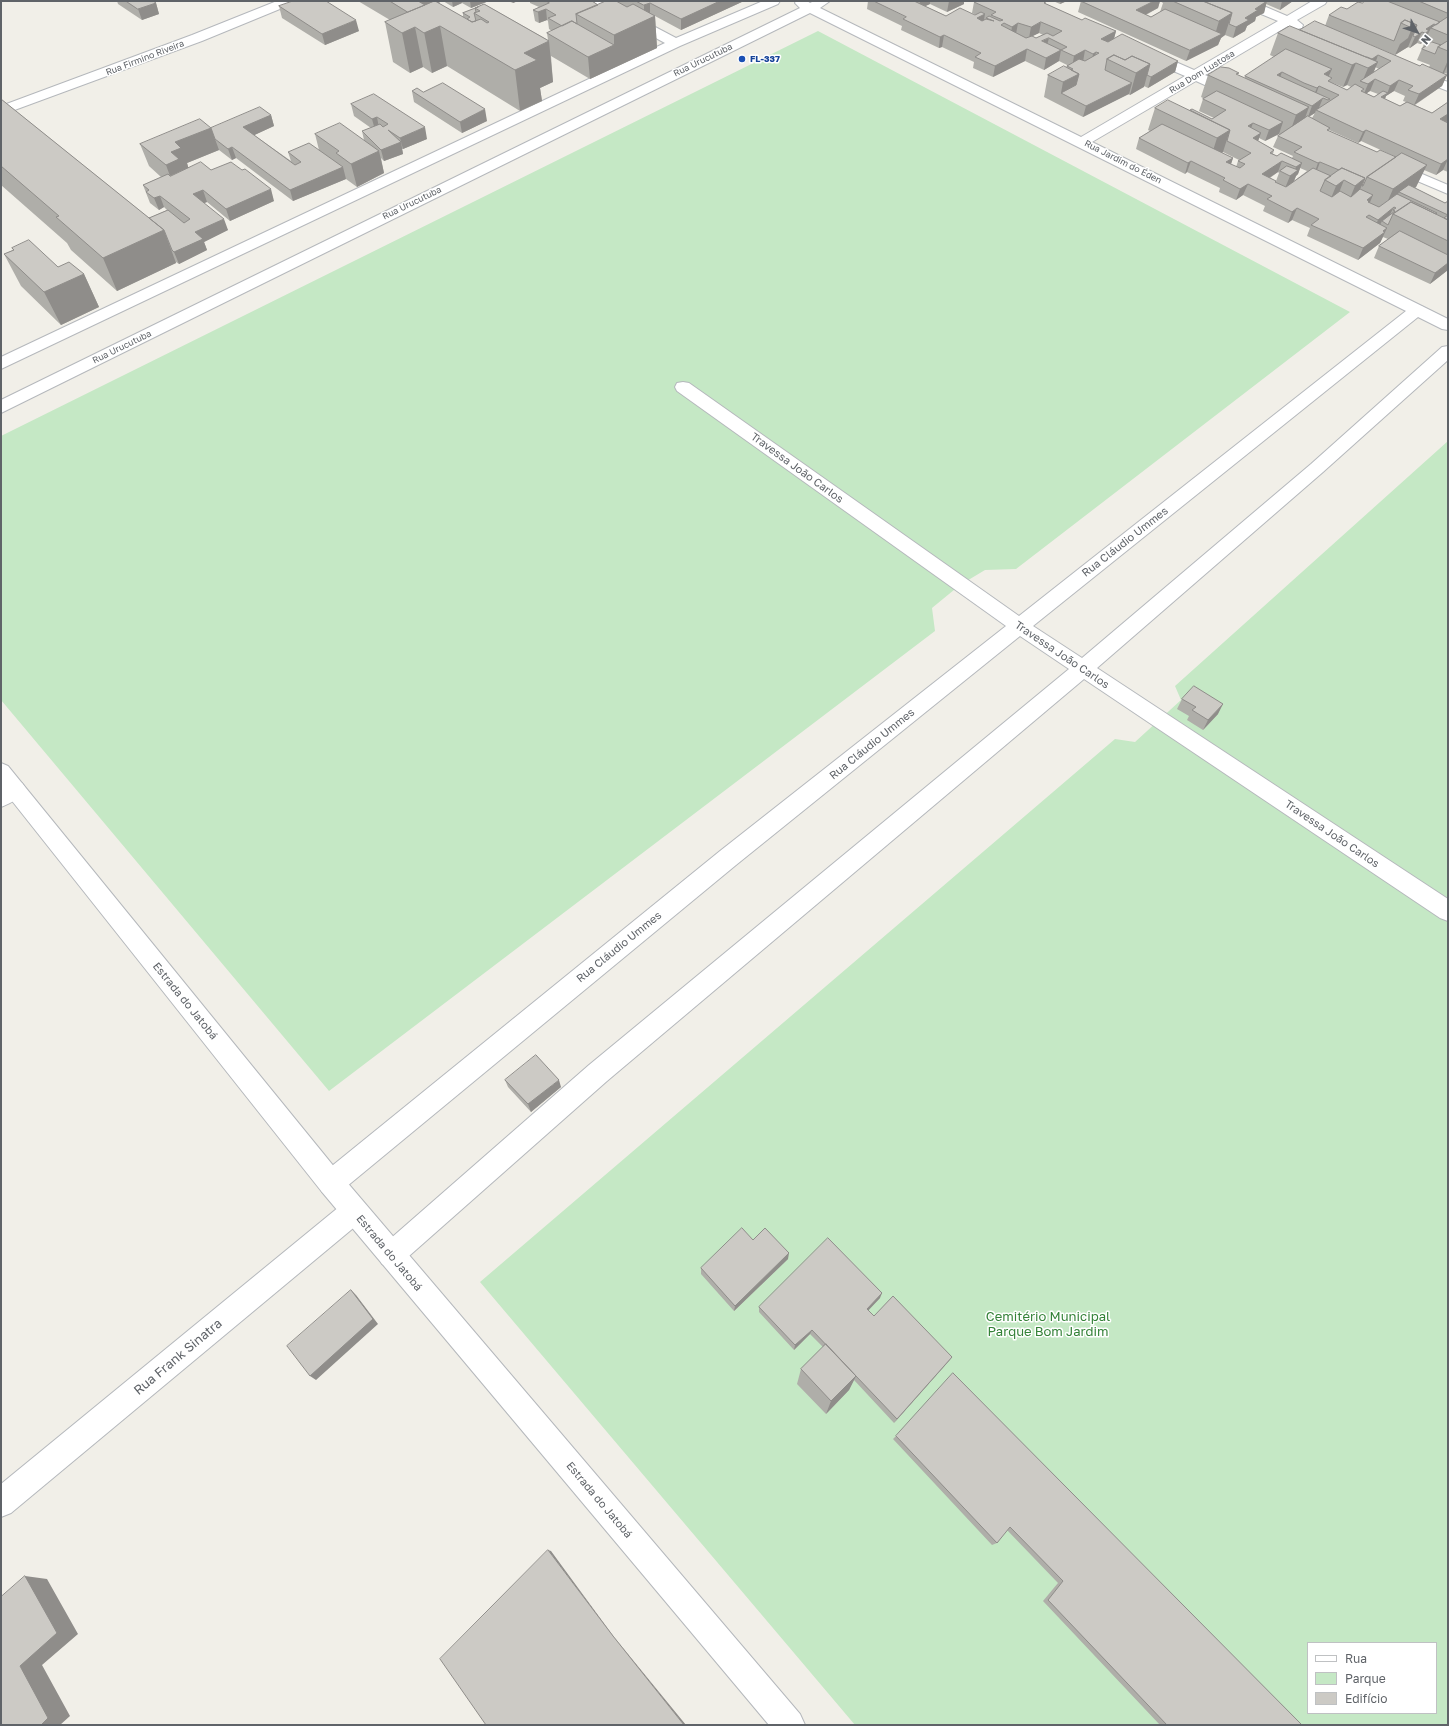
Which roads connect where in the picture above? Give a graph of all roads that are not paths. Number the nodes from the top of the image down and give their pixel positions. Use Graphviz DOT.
graph roads {
  1 [pos="288,1"];
  2 [pos="597,1"];
  3 [pos="774,1"];
  4 [pos="1241,1"];
  5 [pos="1321,1"];
  6 [pos="810,3"];
  7 [pos="1288,21"];
  8 [pos="1310,30"];
  9 [pos="675,43"];
  10 [pos="1138,50"];
  11 [pos="1404,69"];
  12 [pos="1196,76"];
  13 [pos="1448,87"];
  14 [pos="1247,99"];
  15 [pos="1,111"];
  16 [pos="1083,142"];
  17 [pos="1383,161"];
  18 [pos="1448,190"];
  19 [pos="1417,310"];
  20 [pos="1446,321"];
  21 [pos="1448,351"];
  22 [pos="1,364"];
  23 [pos="683,387"];
  24 [pos="1,407"];
  25 [pos="1018,626"];
  26 [pos="1082,669"];
  27 [pos="6,786"];
  28 [pos="1448,911"];
  29 [pos="331,1183"];
  30 [pos="354,1212"];
  31 [pos="391,1255"];
  32 [pos="1,1503"];
  33 [pos="789,1725"];
  1 -- 15 [label="street, Rua Firmino Riveira"];
  2 -- 9 [label="street"];
  3 -- 9 [label="street"];
  4 -- 7 [label="street"];
  5 -- 7 [label="street, Rua Dom Lustosa"];
  6 -- 16 [label="street, Rua Jardim do Éden"];
  6 -- 24 [label="street, Rua Urucutuba"];
  7 -- 8 [label="street"];
  7 -- 12 [label="street, Rua Dom Lustosa"];
  9 -- 22 [label="street"];
  10 -- 12 [label="street"];
  11 -- 13 [label="street"];
  12 -- 14 [label="street"];
  12 -- 16 [label="street, Rua Dom Lustosa"];
  16 -- 19 [label="street, Rua Jardim do Éden"];
  17 -- 18 [label="street"];
  19 -- 20 [label="street, Rua Jardim do Éden"];
  19 -- 25 [label="street, Rua Cláudio Ummes"];
  21 -- 26 [label="street"];
  23 -- 25 [label="street, Travessa João Carlos"];
  25 -- 26 [label="street, Travessa João Carlos"];
  25 -- 29 [label="street, Rua Cláudio Ummes"];
  26 -- 28 [label="street, Travessa João Carlos"];
  26 -- 31 [label="street"];
  27 -- 29 [label="street, Estrada do Jatobá"];
  29 -- 30 [label="street, Estrada do Jatobá"];
  30 -- 31 [label="street, Estrada do Jatobá"];
  30 -- 32 [label="street, Rua Frank Sinatra"];
  31 -- 33 [label="street, Estrada do Jatobá"];
}
